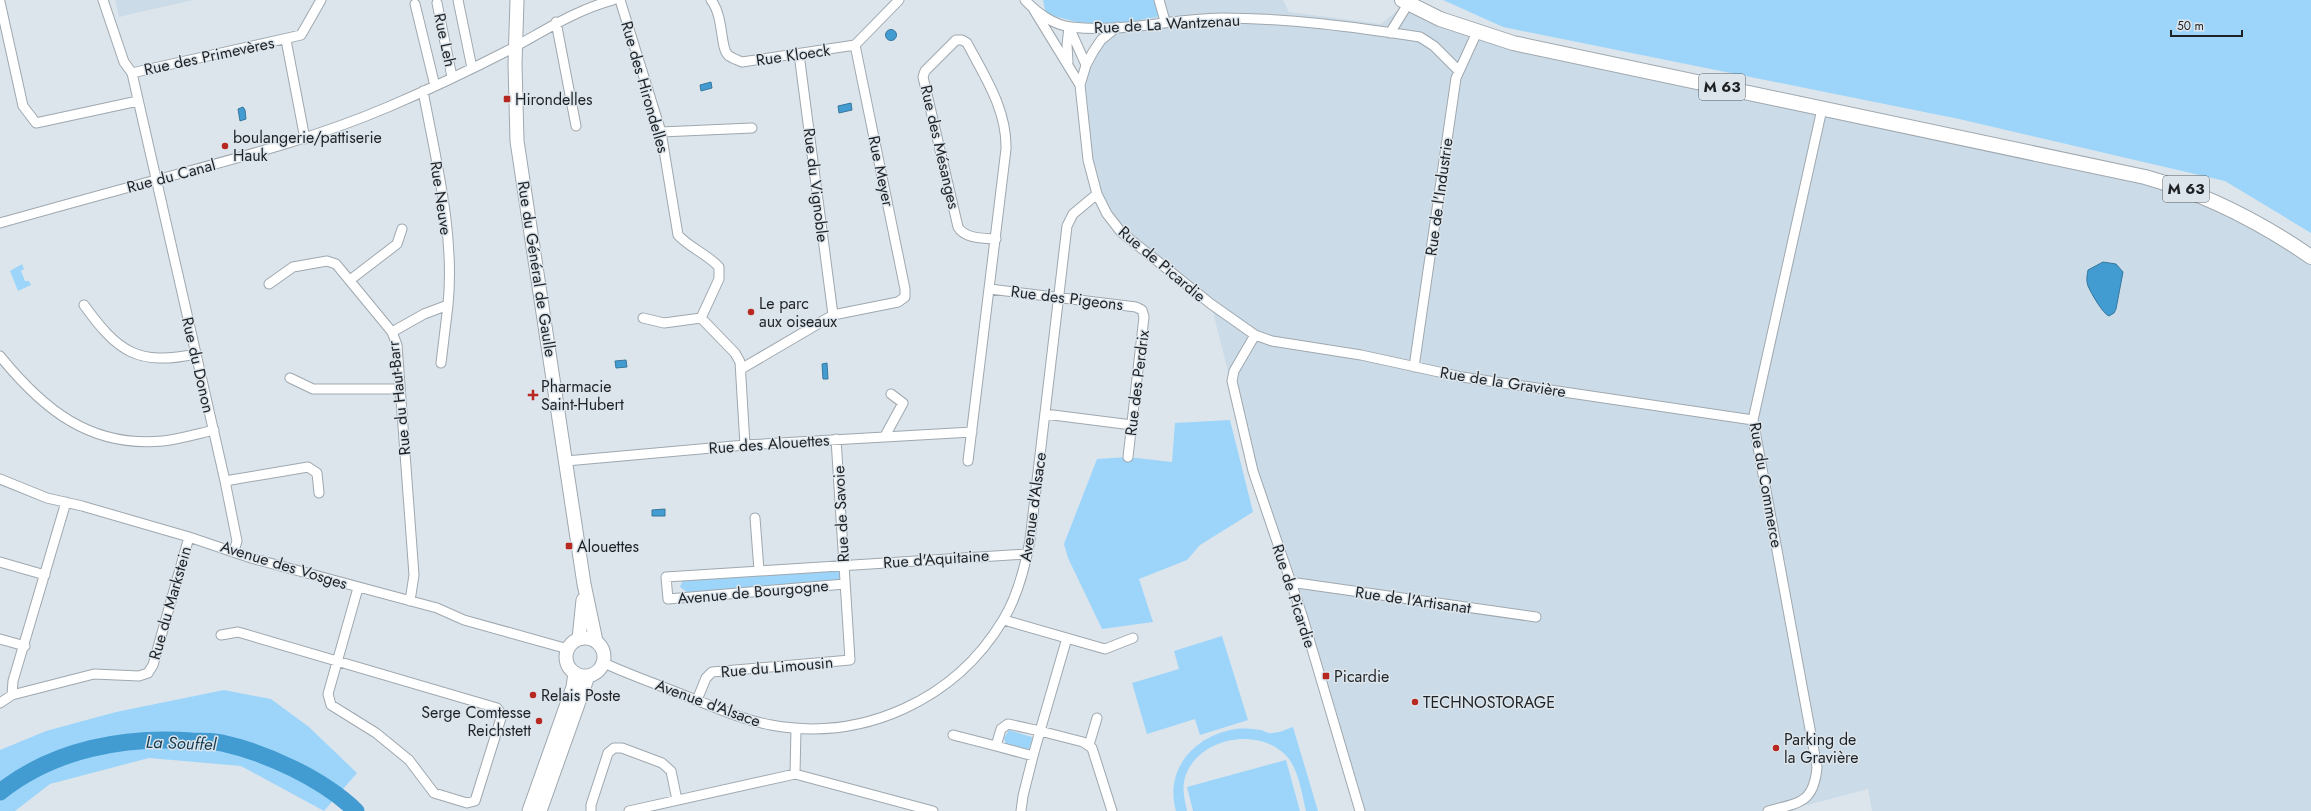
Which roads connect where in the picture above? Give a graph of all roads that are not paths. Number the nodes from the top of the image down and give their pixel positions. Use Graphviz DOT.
graph roads {
  1 [pos="103,0"];
  2 [pos="321,0"];
  3 [pos="458,0"];
  4 [pos="517,0"];
  5 [pos="613,0"];
  6 [pos="620,0"];
  7 [pos="711,0"];
  8 [pos="899,0"];
  9 [pos="1025,0"];
  10 [pos="1159,0"];
  11 [pos="0,2"];
  12 [pos="1405,2"];
  13 [pos="437,3"];
  14 [pos="415,4"];
  15 [pos="1033,9"];
  16 [pos="1166,21"];
  17 [pos="556,22"];
  18 [pos="1069,27"];
  19 [pos="1117,27"];
  20 [pos="1477,32"];
  21 [pos="1390,33"];
  22 [pos="286,40"];
  23 [pos="855,45"];
  24 [pos="516,46"];
  25 [pos="799,54"];
  26 [pos="1068,63"];
  27 [pos="1086,65"];
  28 [pos="472,68"];
  29 [pos="1458,70"];
  30 [pos="132,73"];
  31 [pos="452,77"];
  32 [pos="1080,85"];
  33 [pos="434,86"];
  34 [pos="423,91"];
  35 [pos="138,101"];
  36 [pos="1822,109"];
  37 [pos="576,126"];
  38 [pos="752,128"];
  39 [pos="661,132"];
  40 [pos="305,138"];
  41 [pos="156,180"];
  42 [pos="1097,194"];
  43 [pos="0,222"];
  44 [pos="402,228"];
  45 [pos="996,239"];
  46 [pos="2311,257"];
  47 [pos="350,280"];
  48 [pos="269,284"];
  49 [pos="990,289"];
  50 [pos="1059,298"];
  51 [pos="448,304"];
  52 [pos="1211,304"];
  53 [pos="84,305"];
  54 [pos="1142,310"];
  55 [pos="833,315"];
  56 [pos="643,318"];
  57 [pos="701,318"];
  58 [pos="392,332"];
  59 [pos="1255,335"];
  60 [pos="196,354"];
  61 [pos="0,356"];
  62 [pos="441,363"];
  63 [pos="1414,367"];
  64 [pos="741,369"];
  65 [pos="290,378"];
  66 [pos="399,389"];
  67 [pos="891,394"];
  68 [pos="1045,414"];
  69 [pos="1753,420"];
  70 [pos="1132,424"];
  71 [pos="214,430"];
  72 [pos="972,432"];
  73 [pos="885,436"];
  74 [pos="836,439"];
  75 [pos="745,446"];
  76 [pos="1128,457"];
  77 [pos="566,461"];
  78 [pos="968,461"];
  79 [pos="0,479"];
  80 [pos="225,481"];
  81 [pos="319,493"];
  82 [pos="66,502"];
  83 [pos="755,518"];
  84 [pos="189,536"];
  85 [pos="234,551"];
  86 [pos="1027,554"];
  87 [pos="0,562"];
  88 [pos="844,565"];
  89 [pos="759,570"];
  90 [pos="45,575"];
  91 [pos="1290,582"];
  92 [pos="584,584"];
  93 [pos="844,584"];
  94 [pos="358,588"];
  95 [pos="410,601"];
  96 [pos="1536,617"];
  97 [pos="1004,620"];
  98 [pos="221,635"];
  99 [pos="1067,638"];
  100 [pos="1133,638"];
  101 [pos="0,639"];
  102 [pos="579,639"];
  103 [pos="596,641"];
  104 [pos="25,646"];
  105 [pos="568,649"];
  106 [pos="850,660"];
  107 [pos="338,662"];
  108 [pos="604,663"];
  109 [pos="582,674"];
  110 [pos="12,695"];
  111 [pos="697,700"];
  112 [pos="0,703"];
  113 [pos="1097,718"];
  114 [pos="796,729"];
  115 [pos="1040,731"];
  116 [pos="953,735"];
  117 [pos="1089,745"];
  118 [pos="996,746"];
  119 [pos="1033,756"];
  120 [pos="795,774"];
  121 [pos="677,800"];
  122 [pos="529,811"];
  123 [pos="540,811"];
  124 [pos="591,811"];
  125 [pos="629,811"];
  126 [pos="933,811"];
  127 [pos="1021,811"];
  128 [pos="1112,811"];
  129 [pos="1360,811"];
  130 [pos="1768,811"];
  1 -- 30 [label="street, Rue du Donon"];
  2 -- 22 [label="street, Rue des Primevères"];
  3 -- 28 [label="street"];
  4 -- 24 [label="main road, Rue du Général de Gaulle"];
  5 -- 17 [label="street, Rue du Canal"];
  6 -- 39 [label="street, Rue des Hirondelles"];
  7 -- 25 [label="street, Rue Kloeck"];
  8 -- 23 [label="street"];
  9 -- 15 [label="street, Rue de La Wantzenau"];
  10 -- 16 [label="street"];
  11 -- 35 [label="street"];
  12 -- 20 [label="main road, M 63"];
  12 -- 21 [label="street"];
  13 -- 31 [label="street, Rue Leh"];
  14 -- 33 [label="street"];
  15 -- 18 [label="street, Rue de La Wantzenau"];
  15 -- 26 [label="street, Rue de Picardie"];
  16 -- 19 [label="street, Rue de La Wantzenau"];
  16 -- 21 [label="street, Rue de La Wantzenau"];
  17 -- 24 [label="street, Rue du Canal"];
  17 -- 37 [label="street"];
  18 -- 19 [label="street, Rue de La Wantzenau"];
  18 -- 26 [label="street, Rue de Picardie"];
  18 -- 27 [label="street"];
  19 -- 27 [label="street, Rue de Picardie"];
  20 -- 29 [label="street, Rue de l'Industrie"];
  20 -- 36 [label="main road, M 63"];
  21 -- 29 [label="street, Rue de La Wantzenau"];
  22 -- 30 [label="street, Rue des Primevères"];
  22 -- 40 [label="street"];
  23 -- 25 [label="street, Rue Kloeck"];
  23 -- 55 [label="street, Rue Meyer"];
  24 -- 28 [label="street, Rue du Canal"];
  24 -- 77 [label="main road, Rue du Général de Gaulle"];
  25 -- 55 [label="street, Rue du Vignoble"];
  26 -- 32 [label="street, Rue de Picardie"];
  27 -- 32 [label="street, Rue de Picardie"];
  28 -- 31 [label="street, Rue du Canal"];
  29 -- 63 [label="street, Rue de l'Industrie"];
  30 -- 35 [label="street, Rue du Donon"];
  31 -- 33 [label="street, Rue du Canal"];
  32 -- 42 [label="street, Rue de Picardie"];
  33 -- 34 [label="street, Rue du Canal"];
  34 -- 40 [label="street, Rue du Canal"];
  34 -- 51 [label="street, Rue Neuve"];
  35 -- 41 [label="street, Rue du Donon"];
  36 -- 46 [label="main road, M 63"];
  36 -- 69 [label="street, Rue du Commerce"];
  38 -- 39 [label="street"];
  39 -- 57 [label="street, Rue des Hirondelles"];
  40 -- 41 [label="street, Rue du Canal"];
  41 -- 43 [label="street, Rue du Canal"];
  41 -- 60 [label="street, Rue du Donon"];
  42 -- 50 [label="street, Avenue d'Alsace"];
  42 -- 52 [label="street, Rue de Picardie"];
  44 -- 47 [label="street"];
  45 -- 45 [label="street, Rue des Mésanges"];
  45 -- 49 [label="street, Rue des Mésanges"];
  47 -- 48 [label="street, Rue du Haut-Barr"];
  47 -- 58 [label="street, Rue du Haut-Barr"];
  49 -- 50 [label="street, Rue des Pigeons"];
  49 -- 72 [label="street, Rue des Mésanges"];
  50 -- 54 [label="street, Rue des Pigeons"];
  50 -- 68 [label="street, Avenue d'Alsace"];
  51 -- 58 [label="street"];
  51 -- 62 [label="street, Rue Neuve"];
  52 -- 59 [label="street, Rue de la Gravière"];
  53 -- 60 [label="street"];
  54 -- 70 [label="street, Rue des Perdrix"];
  55 -- 64 [label="street"];
  56 -- 57 [label="street"];
  57 -- 64 [label="street"];
  58 -- 66 [label="street, Rue du Haut-Barr"];
  59 -- 63 [label="street, Rue de la Gravière"];
  59 -- 91 [label="street, Rue de Picardie"];
  60 -- 71 [label="street, Rue du Donon"];
  61 -- 71 [label="street"];
  63 -- 69 [label="street, Rue de la Gravière"];
  64 -- 75 [label="street"];
  65 -- 66 [label="street"];
  66 -- 95 [label="street, Rue du Haut-Barr"];
  67 -- 73 [label="street"];
  68 -- 70 [label="street"];
  68 -- 86 [label="street, Avenue d'Alsace"];
  69 -- 130 [label="street, Rue du Commerce"];
  70 -- 76 [label="street, Rue des Perdrix"];
  71 -- 80 [label="street, Rue du Donon"];
  72 -- 73 [label="street, Rue des Alouettes"];
  72 -- 78 [label="street, Rue des Mésanges"];
  73 -- 74 [label="street, Rue des Alouettes"];
  74 -- 75 [label="street, Rue des Alouettes"];
  74 -- 88 [label="street, Rue de Savoie"];
  75 -- 77 [label="street, Rue des Alouettes"];
  77 -- 92 [label="main road, Rue du Général de Gaulle"];
  79 -- 82 [label="street, Avenue des Vosges"];
  80 -- 81 [label="street"];
  80 -- 85 [label="street, Rue du Donon"];
  82 -- 84 [label="street, Avenue des Vosges"];
  82 -- 90 [label="street"];
  83 -- 89 [label="street"];
  84 -- 85 [label="street, Avenue des Vosges"];
  84 -- 110 [label="street, Rue du Markstein"];
  85 -- 94 [label="street, Avenue des Vosges"];
  86 -- 88 [label="street, Rue d'Aquitaine"];
  86 -- 97 [label="street, Avenue d'Alsace"];
  87 -- 90 [label="street"];
  88 -- 89 [label="street, Avenue de Bourgogne"];
  88 -- 93 [label="street, Rue de Savoie"];
  89 -- 93 [label="street, Avenue de Bourgogne"];
  90 -- 104 [label="street"];
  91 -- 96 [label="street, Rue de l'Artisanat"];
  91 -- 129 [label="street, Rue de Picardie"];
  92 -- 102 [label="main road, Rue du Général de Gaulle"];
  92 -- 103 [label="main road, Rue du Général de Gaulle"];
  93 -- 106 [label="street, Rue de Savoie"];
  94 -- 95 [label="street, Avenue des Vosges"];
  94 -- 107 [label="street"];
  95 -- 105 [label="street, Avenue des Vosges"];
  97 -- 99 [label="street"];
  97 -- 114 [label="street, Avenue d'Alsace"];
  98 -- 107 [label="street"];
  99 -- 100 [label="street"];
  99 -- 115 [label="street"];
  101 -- 104 [label="street"];
  102 -- 103 [label="main road"];
  102 -- 105 [label="main road"];
  103 -- 108 [label="main road"];
  104 -- 110 [label="street"];
  105 -- 109 [label="main road"];
  106 -- 111 [label="street, Rue du Limousin"];
  107 -- 107 [label="street"];
  108 -- 109 [label="main road"];
  108 -- 111 [label="street, Avenue d'Alsace"];
  109 -- 122 [label="main road"];
  109 -- 123 [label="main road"];
  110 -- 112 [label="street"];
  111 -- 114 [label="street, Avenue d'Alsace"];
  113 -- 117 [label="street"];
  114 -- 120 [label="street"];
  115 -- 117 [label="street"];
  115 -- 118 [label="street"];
  115 -- 119 [label="street"];
  116 -- 118 [label="street"];
  117 -- 128 [label="street"];
  118 -- 119 [label="street"];
  119 -- 127 [label="street"];
  120 -- 121 [label="street"];
  120 -- 126 [label="street"];
  121 -- 124 [label="street"];
  121 -- 125 [label="street"];
}
